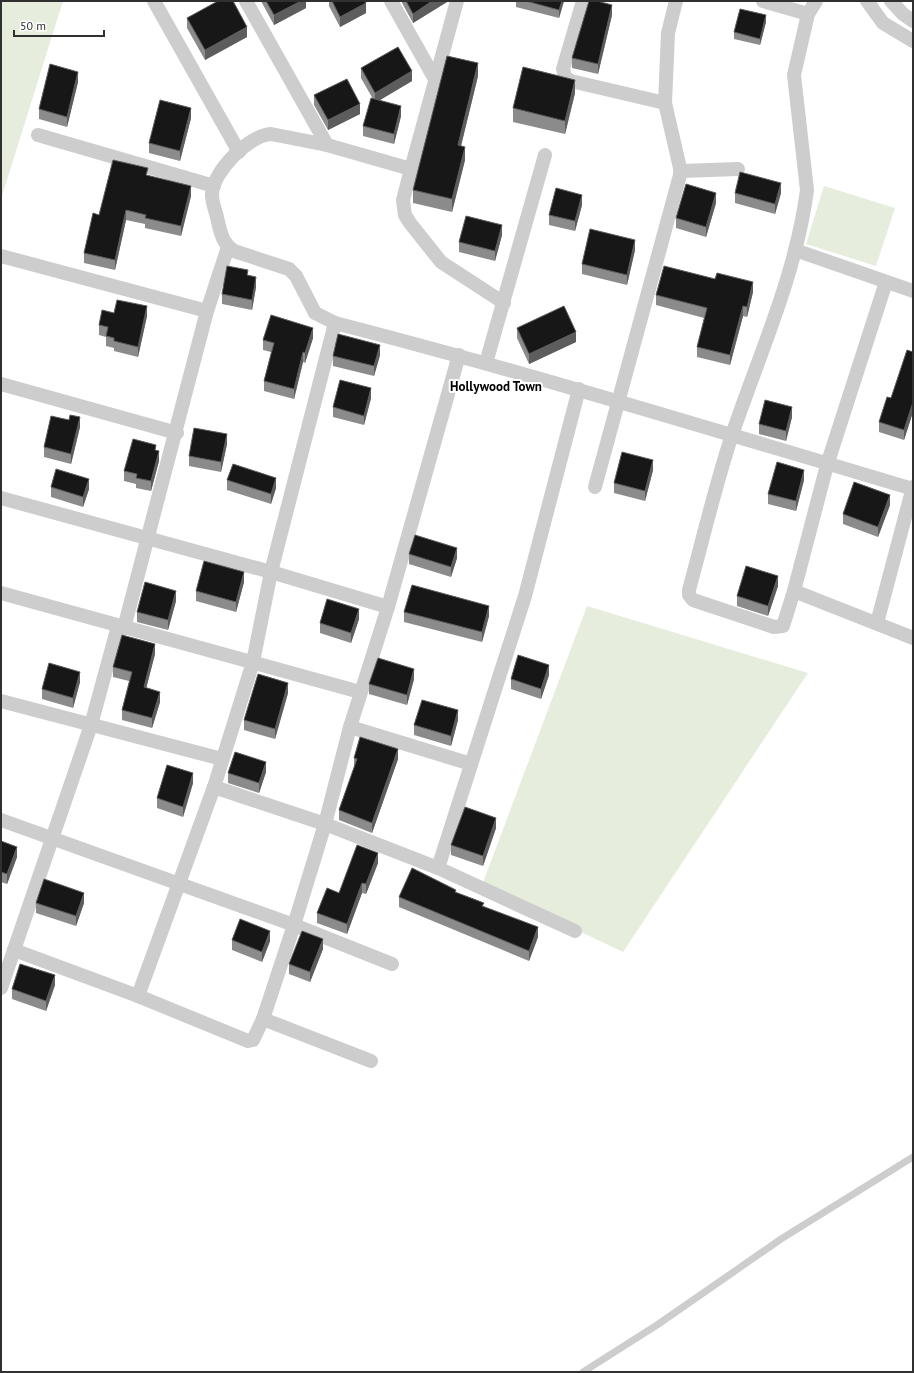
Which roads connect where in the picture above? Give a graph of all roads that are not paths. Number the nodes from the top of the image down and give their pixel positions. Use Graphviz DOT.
graph roads {
  1 [pos="154,1"];
  2 [pos="246,1"];
  3 [pos="391,1"];
  4 [pos="457,1"];
  5 [pos="583,1"];
  6 [pos="676,1"];
  7 [pos="763,1"];
  8 [pos="816,1"];
  9 [pos="867,1"];
  10 [pos="891,1"];
  11 [pos="808,14"];
  12 [pos="913,21"];
  13 [pos="913,41"];
  14 [pos="436,81"];
  15 [pos="665,103"];
  16 [pos="38,135"];
  17 [pos="327,146"];
  18 [pos="239,152"];
  19 [pos="544,155"];
  20 [pos="410,169"];
  21 [pos="738,169"];
  22 [pos="681,171"];
  23 [pos="214,186"];
  24 [pos="228,248"];
  25 [pos="795,250"];
  26 [pos="1,256"];
  27 [pos="886,282"];
  28 [pos="913,291"];
  29 [pos="504,302"];
  30 [pos="207,311"];
  31 [pos="335,323"];
  32 [pos="459,355"];
  33 [pos="486,363"];
  34 [pos="1,384"];
  35 [pos="579,389"];
  36 [pos="618,402"];
  37 [pos="177,432"];
  38 [pos="732,436"];
  39 [pos="827,465"];
  40 [pos="595,487"];
  41 [pos="913,488"];
  42 [pos="1,498"];
  43 [pos="149,538"];
  44 [pos="271,572"];
  45 [pos="794,591"];
  46 [pos="1,593"];
  47 [pos="388,607"];
  48 [pos="877,623"];
  49 [pos="121,627"];
  50 [pos="913,638"];
  51 [pos="253,662"];
  52 [pos="360,692"];
  53 [pos="1,701"];
  54 [pos="91,725"];
  55 [pos="350,727"];
  56 [pos="222,759"];
  57 [pos="471,764"];
  58 [pos="214,787"];
  59 [pos="1,820"];
  60 [pos="325,824"];
  61 [pos="54,838"];
  62 [pos="438,868"];
  63 [pos="179,885"];
  64 [pos="294,926"];
  65 [pos="575,931"];
  66 [pos="14,950"];
  67 [pos="392,964"];
  68 [pos="1,985"];
  69 [pos="138,996"];
  70 [pos="263,1019"];
  71 [pos="371,1061"];
  72 [pos="913,1157"];
  73 [pos="583,1372"];
  1 -- 18 [label="street"];
  2 -- 17 [label="street"];
  3 -- 14 [label="street"];
  4 -- 14 [label="street"];
  5 -- 15 [label="street"];
  6 -- 15 [label="street"];
  7 -- 11 [label="street"];
  8 -- 11 [label="street"];
  9 -- 13 [label="street"];
  10 -- 12 [label="street"];
  11 -- 25 [label="street"];
  14 -- 20 [label="street"];
  15 -- 22 [label="street"];
  16 -- 23 [label="street"];
  17 -- 18 [label="street"];
  17 -- 20 [label="street"];
  18 -- 23 [label="street"];
  19 -- 29 [label="street"];
  20 -- 29 [label="street"];
  21 -- 22 [label="street"];
  22 -- 36 [label="street"];
  23 -- 24 [label="street"];
  24 -- 30 [label="street"];
  24 -- 31 [label="street"];
  25 -- 27 [label="street"];
  25 -- 38 [label="street"];
  26 -- 30 [label="street"];
  27 -- 28 [label="street"];
  27 -- 39 [label="street"];
  29 -- 33 [label="street"];
  30 -- 37 [label="street"];
  31 -- 32 [label="street"];
  31 -- 44 [label="street"];
  32 -- 33 [label="street"];
  32 -- 47 [label="street"];
  33 -- 35 [label="street"];
  34 -- 37 [label="street"];
  35 -- 36 [label="street"];
  35 -- 57 [label="street"];
  36 -- 38 [label="street"];
  36 -- 40 [label="street"];
  37 -- 43 [label="street"];
  38 -- 39 [label="street"];
  38 -- 45 [label="street"];
  39 -- 41 [label="street"];
  39 -- 45 [label="street"];
  41 -- 48 [label="street"];
  42 -- 43 [label="street"];
  43 -- 44 [label="street"];
  43 -- 49 [label="street"];
  44 -- 47 [label="street"];
  44 -- 51 [label="street"];
  45 -- 48 [label="street"];
  46 -- 49 [label="street"];
  47 -- 52 [label="street"];
  48 -- 50 [label="street"];
  49 -- 51 [label="street"];
  49 -- 54 [label="street"];
  51 -- 52 [label="street"];
  51 -- 56 [label="street"];
  52 -- 55 [label="street"];
  53 -- 54 [label="street"];
  54 -- 56 [label="street"];
  54 -- 61 [label="street"];
  55 -- 57 [label="street"];
  55 -- 60 [label="street"];
  56 -- 58 [label="street"];
  57 -- 62 [label="street"];
  58 -- 60 [label="street"];
  58 -- 63 [label="street"];
  59 -- 61 [label="street"];
  60 -- 62 [label="street"];
  60 -- 64 [label="street"];
  61 -- 63 [label="street"];
  61 -- 66 [label="street"];
  62 -- 65 [label="street"];
  63 -- 64 [label="street"];
  63 -- 69 [label="street"];
  64 -- 67 [label="street"];
  64 -- 70 [label="street"];
  66 -- 68 [label="street"];
  66 -- 69 [label="street"];
  69 -- 70 [label="street"];
  70 -- 71 [label="street"];
  72 -- 73 [label="lane"];
}
